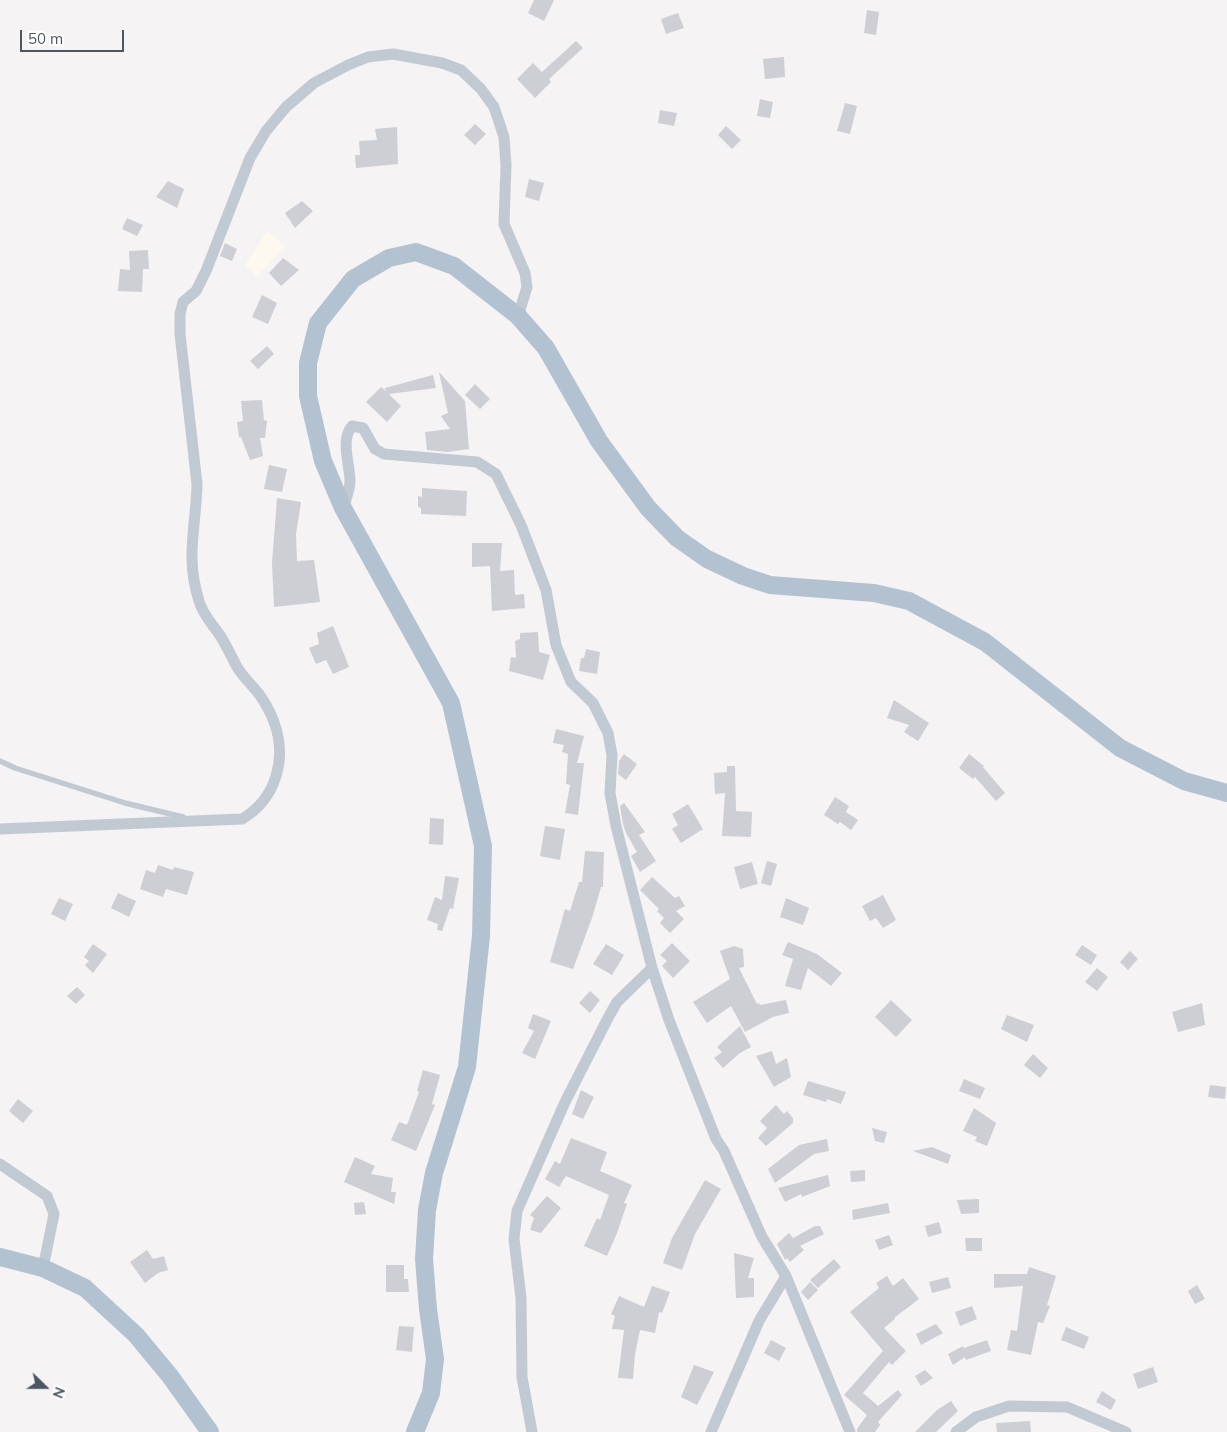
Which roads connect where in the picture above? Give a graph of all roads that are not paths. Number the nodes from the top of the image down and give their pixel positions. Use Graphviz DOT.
graph roads {
  1 [pos="518,316"];
  2 [pos="343,508"];
  3 [pos="0,761"];
  4 [pos="1227,793"];
  5 [pos="193,820"];
  6 [pos="0,829"];
  7 [pos="652,968"];
  8 [pos="0,1164"];
  9 [pos="0,1257"];
  10 [pos="42,1268"];
  11 [pos="786,1276"];
  12 [pos="210,1432"];
  13 [pos="415,1432"];
  14 [pos="532,1432"];
  15 [pos="711,1432"];
  16 [pos="850,1432"];
  17 [pos="956,1432"];
  18 [pos="1126,1432"];
  1 -- 2 [label="main road"];
  1 -- 4 [label="main road"];
  1 -- 5 [label="street"];
  2 -- 7 [label="street"];
  2 -- 13 [label="main road"];
  3 -- 5 [label="lane"];
  5 -- 6 [label="street"];
  7 -- 11 [label="street"];
  7 -- 14 [label="street"];
  8 -- 10 [label="street"];
  9 -- 10 [label="main road"];
  10 -- 12 [label="main road"];
  11 -- 15 [label="street"];
  11 -- 16 [label="street"];
  17 -- 18 [label="street"];
}
